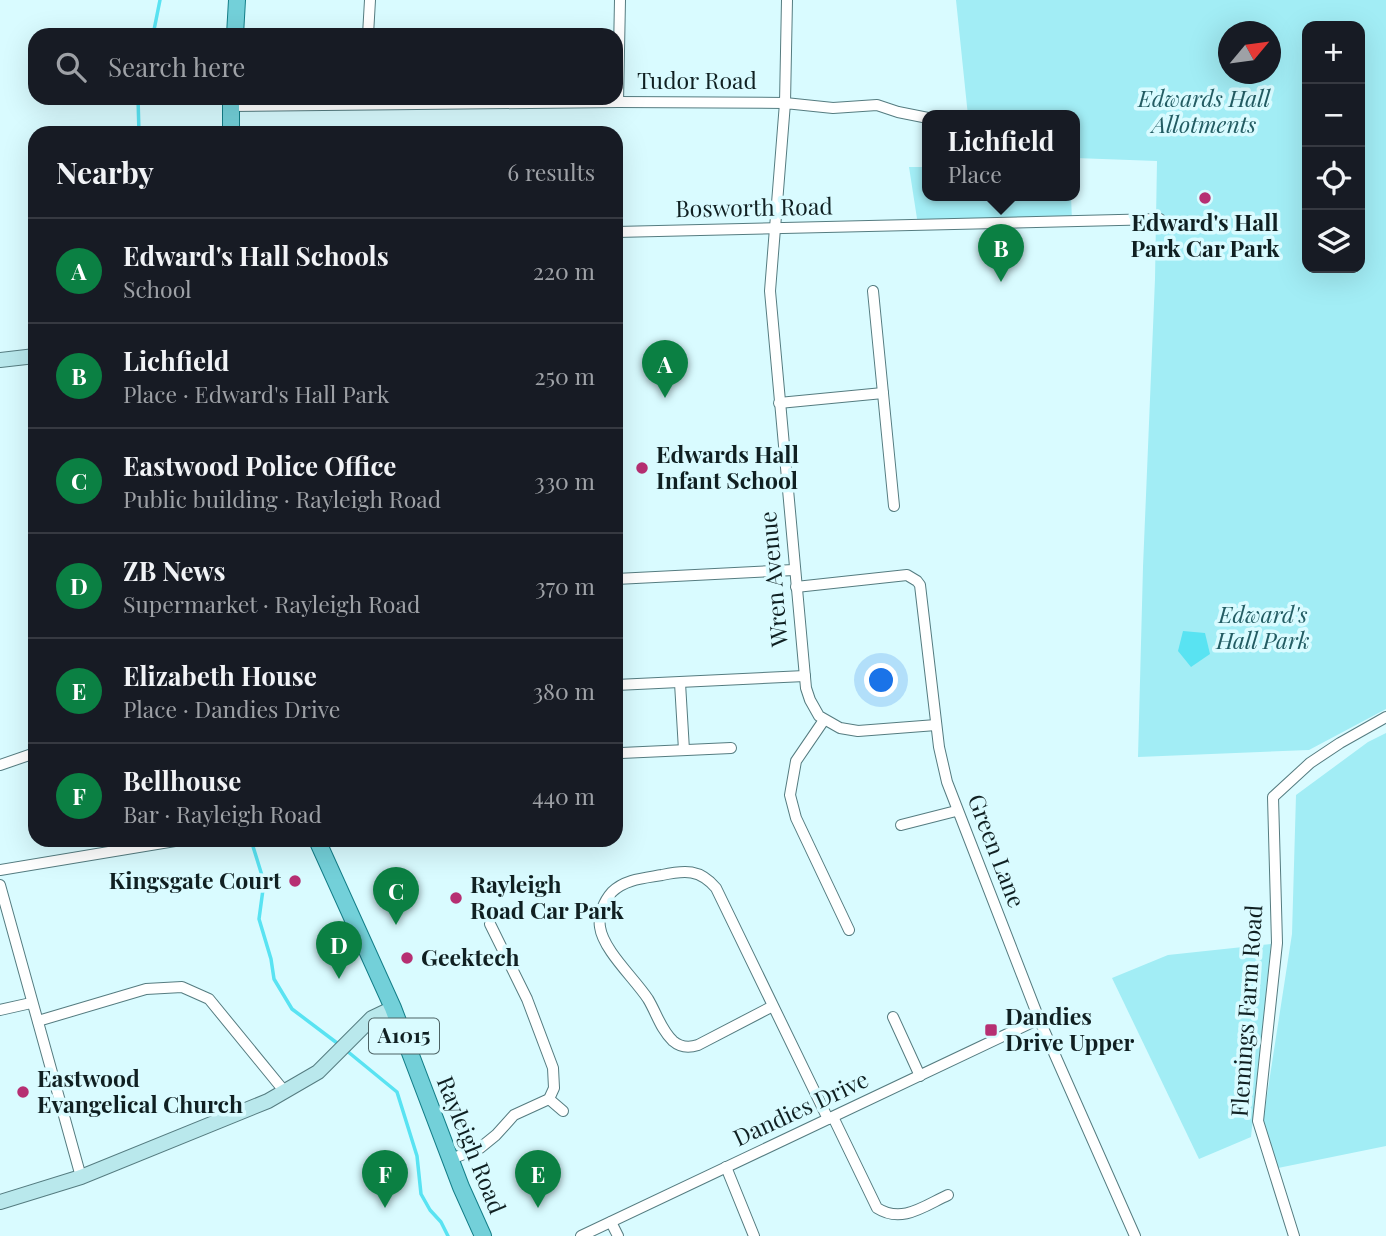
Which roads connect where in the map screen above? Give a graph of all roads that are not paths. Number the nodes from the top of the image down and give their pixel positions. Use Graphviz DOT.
graph roads {
  1 [pos="237,0"];
  2 [pos="370,0"];
  3 [pos="620,0"];
  4 [pos="787,0"];
  5 [pos="235,28"];
  6 [pos="368,28"];
  7 [pos="619,28"];
  8 [pos="623,102"];
  9 [pos="785,103"];
  10 [pos="231,105"];
  11 [pos="922,117"];
  12 [pos="231,126"];
  13 [pos="1160,219"];
  14 [pos="775,230"];
  15 [pos="623,232"];
  16 [pos="873,291"];
  17 [pos="28,357"];
  18 [pos="0,360"];
  19 [pos="883,393"];
  20 [pos="779,403"];
  21 [pos="894,506"];
  22 [pos="794,570"];
  23 [pos="623,579"];
  24 [pos="796,587"];
  25 [pos="805,676"];
  26 [pos="680,683"];
  27 [pos="623,685"];
  28 [pos="1386,718"];
  29 [pos="824,720"];
  30 [pos="936,725"];
  31 [pos="731,748"];
  32 [pos="684,750"];
  33 [pos="623,753"];
  34 [pos="28,755"];
  35 [pos="0,765"];
  36 [pos="957,811"];
  37 [pos="901,825"];
  38 [pos="139,847"];
  39 [pos="320,847"];
  40 [pos="0,870"];
  41 [pos="0,885"];
  42 [pos="490,924"];
  43 [pos="849,930"];
  44 [pos="31,1003"];
  45 [pos="773,1006"];
  46 [pos="393,1008"];
  47 [pos="0,1010"];
  48 [pos="893,1017"];
  49 [pos="1039,1019"];
  50 [pos="38,1021"];
  51 [pos="920,1076"];
  52 [pos="285,1092"];
  53 [pos="549,1099"];
  54 [pos="563,1111"];
  55 [pos="831,1118"];
  56 [pos="451,1159"];
  57 [pos="726,1167"];
  58 [pos="81,1177"];
  59 [pos="948,1195"];
  60 [pos="0,1202"];
  61 [pos="611,1222"];
  62 [pos="483,1236"];
  63 [pos="581,1236"];
  64 [pos="618,1236"];
  65 [pos="754,1236"];
  66 [pos="1135,1236"];
  67 [pos="1294,1236"];
  1 -- 5 [label="main road"];
  2 -- 6 [label="street"];
  3 -- 7 [label="street"];
  4 -- 9 [label="street, Wren Avenue"];
  8 -- 9 [label="street, Tudor Road"];
  9 -- 11 [label="street, Tudor Road"];
  9 -- 14 [label="street, Wren Avenue"];
  10 -- 12 [label="main road"];
  13 -- 14 [label="street, Bosworth Road"];
  14 -- 15 [label="street, Bosworth Road"];
  14 -- 20 [label="street, Wren Avenue"];
  16 -- 19 [label="street"];
  17 -- 18 [label="street"];
  19 -- 20 [label="street"];
  19 -- 21 [label="street"];
  20 -- 22 [label="street, Wren Avenue"];
  22 -- 23 [label="street"];
  22 -- 24 [label="street, Wren Avenue"];
  24 -- 25 [label="street, Wren Avenue"];
  24 -- 30 [label="street, Green Lane"];
  25 -- 26 [label="street"];
  25 -- 29 [label="street, Wren Avenue"];
  26 -- 27 [label="street"];
  26 -- 32 [label="street"];
  28 -- 67 [label="street, Flemings Farm Road"];
  29 -- 30 [label="street"];
  29 -- 43 [label="street"];
  30 -- 36 [label="street, Green Lane"];
  31 -- 32 [label="street"];
  32 -- 33 [label="street"];
  34 -- 35 [label="street"];
  36 -- 37 [label="street"];
  36 -- 49 [label="street, Green Lane"];
  38 -- 40 [label="street"];
  39 -- 46 [label="main road, Rayleigh Road / A1015"];
  41 -- 44 [label="street"];
  42 -- 53 [label="street"];
  44 -- 47 [label="street"];
  44 -- 50 [label="street"];
  45 -- 45 [label="street"];
  45 -- 55 [label="street"];
  46 -- 52 [label="street"];
  46 -- 56 [label="main road, Rayleigh Road / A1015"];
  48 -- 51 [label="street"];
  49 -- 51 [label="street, Dandies Drive"];
  49 -- 66 [label="street, Green Lane"];
  50 -- 52 [label="street"];
  50 -- 58 [label="street"];
  51 -- 55 [label="street, Dandies Drive"];
  52 -- 58 [label="street"];
  53 -- 54 [label="street"];
  53 -- 56 [label="street"];
  55 -- 57 [label="street, Dandies Drive"];
  55 -- 59 [label="street"];
  56 -- 62 [label="main road, Rayleigh Road / A1015"];
  57 -- 61 [label="street, Dandies Drive"];
  57 -- 65 [label="street"];
  58 -- 60 [label="street"];
  61 -- 63 [label="street, Dandies Drive"];
  61 -- 64 [label="street"];
}
